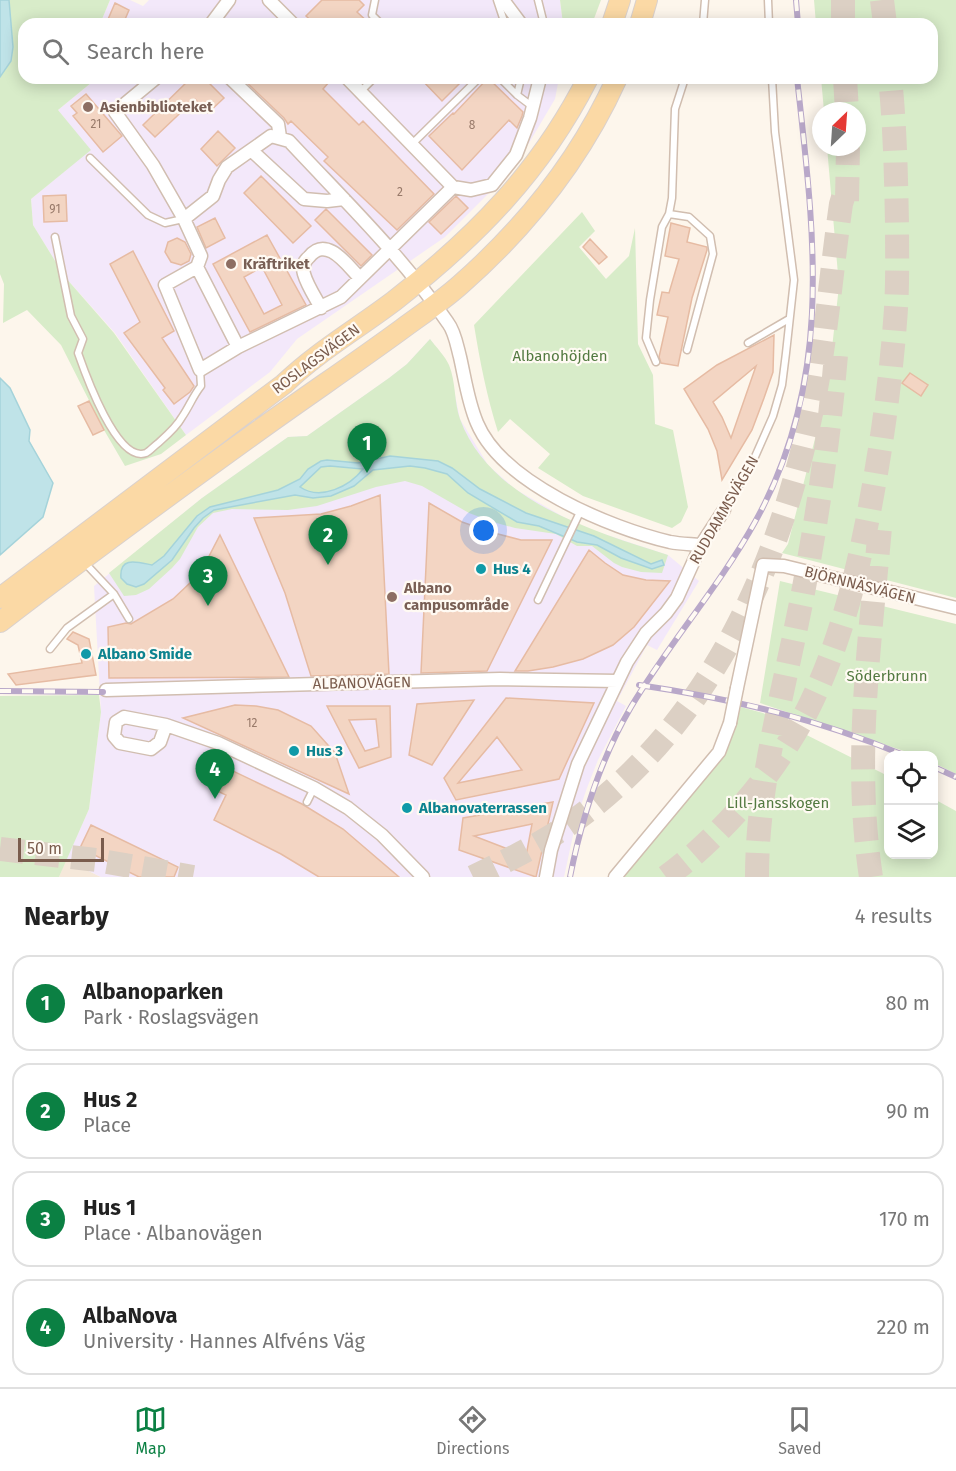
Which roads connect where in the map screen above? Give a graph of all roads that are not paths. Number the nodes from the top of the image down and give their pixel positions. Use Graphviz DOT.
graph roads {
  1 [pos="229,0"];
  2 [pos="269,0"];
  3 [pos="375,0"];
  4 [pos="496,0"];
  5 [pos="503,0"];
  6 [pos="538,0"];
  7 [pos="620,0"];
  8 [pos="648,0"];
  9 [pos="705,0"];
  10 [pos="768,0"];
  11 [pos="213,18"];
  12 [pos="287,18"];
  13 [pos="375,18"];
  14 [pos="503,18"];
  15 [pos="516,18"];
  16 [pos="542,18"];
  17 [pos="614,18"];
  18 [pos="642,18"];
  19 [pos="703,18"];
  20 [pos="769,18"];
  21 [pos="149,84"];
  22 [pos="236,84"];
  23 [pos="353,84"];
  24 [pos="368,84"];
  25 [pos="473,84"];
  26 [pos="506,84"];
  27 [pos="520,84"];
  28 [pos="538,84"];
  29 [pos="585,84"];
  30 [pos="615,84"];
  31 [pos="683,84"];
  32 [pos="772,84"];
  33 [pos="360,92"];
  34 [pos="517,95"];
  35 [pos="532,107"];
  36 [pos="280,137"];
  37 [pos="412,145"];
  38 [pos="251,150"];
  39 [pos="90,158"];
  40 [pos="453,187"];
  41 [pos="344,199"];
  42 [pos="669,214"];
  43 [pos="184,219"];
  44 [pos="55,237"];
  45 [pos="390,249"];
  46 [pos="197,267"];
  47 [pos="360,278"];
  48 [pos="417,282"];
  49 [pos="435,305"];
  50 [pos="321,308"];
  51 [pos="789,319"];
  52 [pos="748,343"];
  53 [pos="238,347"];
  54 [pos="687,350"];
  55 [pos="656,362"];
  56 [pos="200,369"];
  57 [pos="581,510"];
  58 [pos="724,510"];
  59 [pos="701,545"];
  60 [pos="81,559"];
  61 [pos="114,594"];
  62 [pos="0,598"];
  63 [pos="538,600"];
  64 [pos="956,608"];
  65 [pos="129,619"];
  66 [pos="0,622"];
  67 [pos="50,650"];
  68 [pos="618,681"];
  69 [pos="106,690"];
  70 [pos="166,725"];
  71 [pos="314,788"];
  72 [pos="307,802"];
  73 [pos="423,877"];
  74 [pos="546,877"];
  75 [pos="615,877"];
  1 -- 11 [label="street"];
  2 -- 12 [label="street"];
  3 -- 13 [label="lane"];
  4 -- 14 [label="lane"];
  5 -- 15 [label="street"];
  6 -- 16 [label="lane"];
  7 -- 17 [label="main road"];
  8 -- 18 [label="main road"];
  9 -- 19 [label="lane"];
  10 -- 20 [label="lane"];
  21 -- 43 [label="street"];
  22 -- 36 [label="street"];
  23 -- 33 [label="street"];
  24 -- 33 [label="lane"];
  25 -- 37 [label="lane"];
  26 -- 34 [label="lane"];
  27 -- 34 [label="lane"];
  28 -- 35 [label="street"];
  29 -- 48 [label="main road, ROSLAGSVÄGEN"];
  30 -- 49 [label="main road, ROSLAGSVÄGEN"];
  31 -- 42 [label="lane"];
  32 -- 51 [label="lane, RUDDAMMSVÄGEN"];
  33 -- 37 [label="street"];
  34 -- 35 [label="lane"];
  35 -- 40 [label="street"];
  36 -- 38 [label="street"];
  36 -- 41 [label="street"];
  37 -- 40 [label="street"];
  38 -- 41 [label="street"];
  38 -- 43 [label="street"];
  39 -- 43 [label="lane"];
  40 -- 45 [label="street"];
  41 -- 45 [label="street"];
  42 -- 54 [label="lane"];
  42 -- 55 [label="lane"];
  43 -- 46 [label="street"];
  44 -- 56 [label="lane"];
  45 -- 47 [label="street"];
  45 -- 48 [label="street"];
  46 -- 53 [label="street"];
  46 -- 56 [label="street"];
  47 -- 50 [label="street"];
  47 -- 50 [label="street"];
  48 -- 49 [label="street"];
  48 -- 62 [label="main road, ROSLAGSVÄGEN"];
  49 -- 57 [label="street"];
  49 -- 60 [label="main road, ROSLAGSVÄGEN"];
  50 -- 53 [label="street"];
  51 -- 52 [label="lane"];
  51 -- 58 [label="lane, RUDDAMMSVÄGEN"];
  53 -- 56 [label="street"];
  57 -- 59 [label="street"];
  57 -- 63 [label="lane"];
  58 -- 59 [label="street, RUDDAMMSVÄGEN"];
  59 -- 68 [label="street, RUDDAMMSVÄGEN"];
  60 -- 61 [label="lane"];
  60 -- 66 [label="main road, ROSLAGSVÄGEN"];
  61 -- 65 [label="lane"];
  61 -- 67 [label="lane"];
  64 -- 75 [label="street, BJÖRNNÄSVÄGEN, bridge"];
  68 -- 69 [label="street, ALBANOVÄGEN"];
  68 -- 74 [label="street, RUDDAMMSVÄGEN"];
  70 -- 70 [label="street"];
  70 -- 71 [label="street"];
  71 -- 72 [label="lane"];
  71 -- 73 [label="street"];
}
